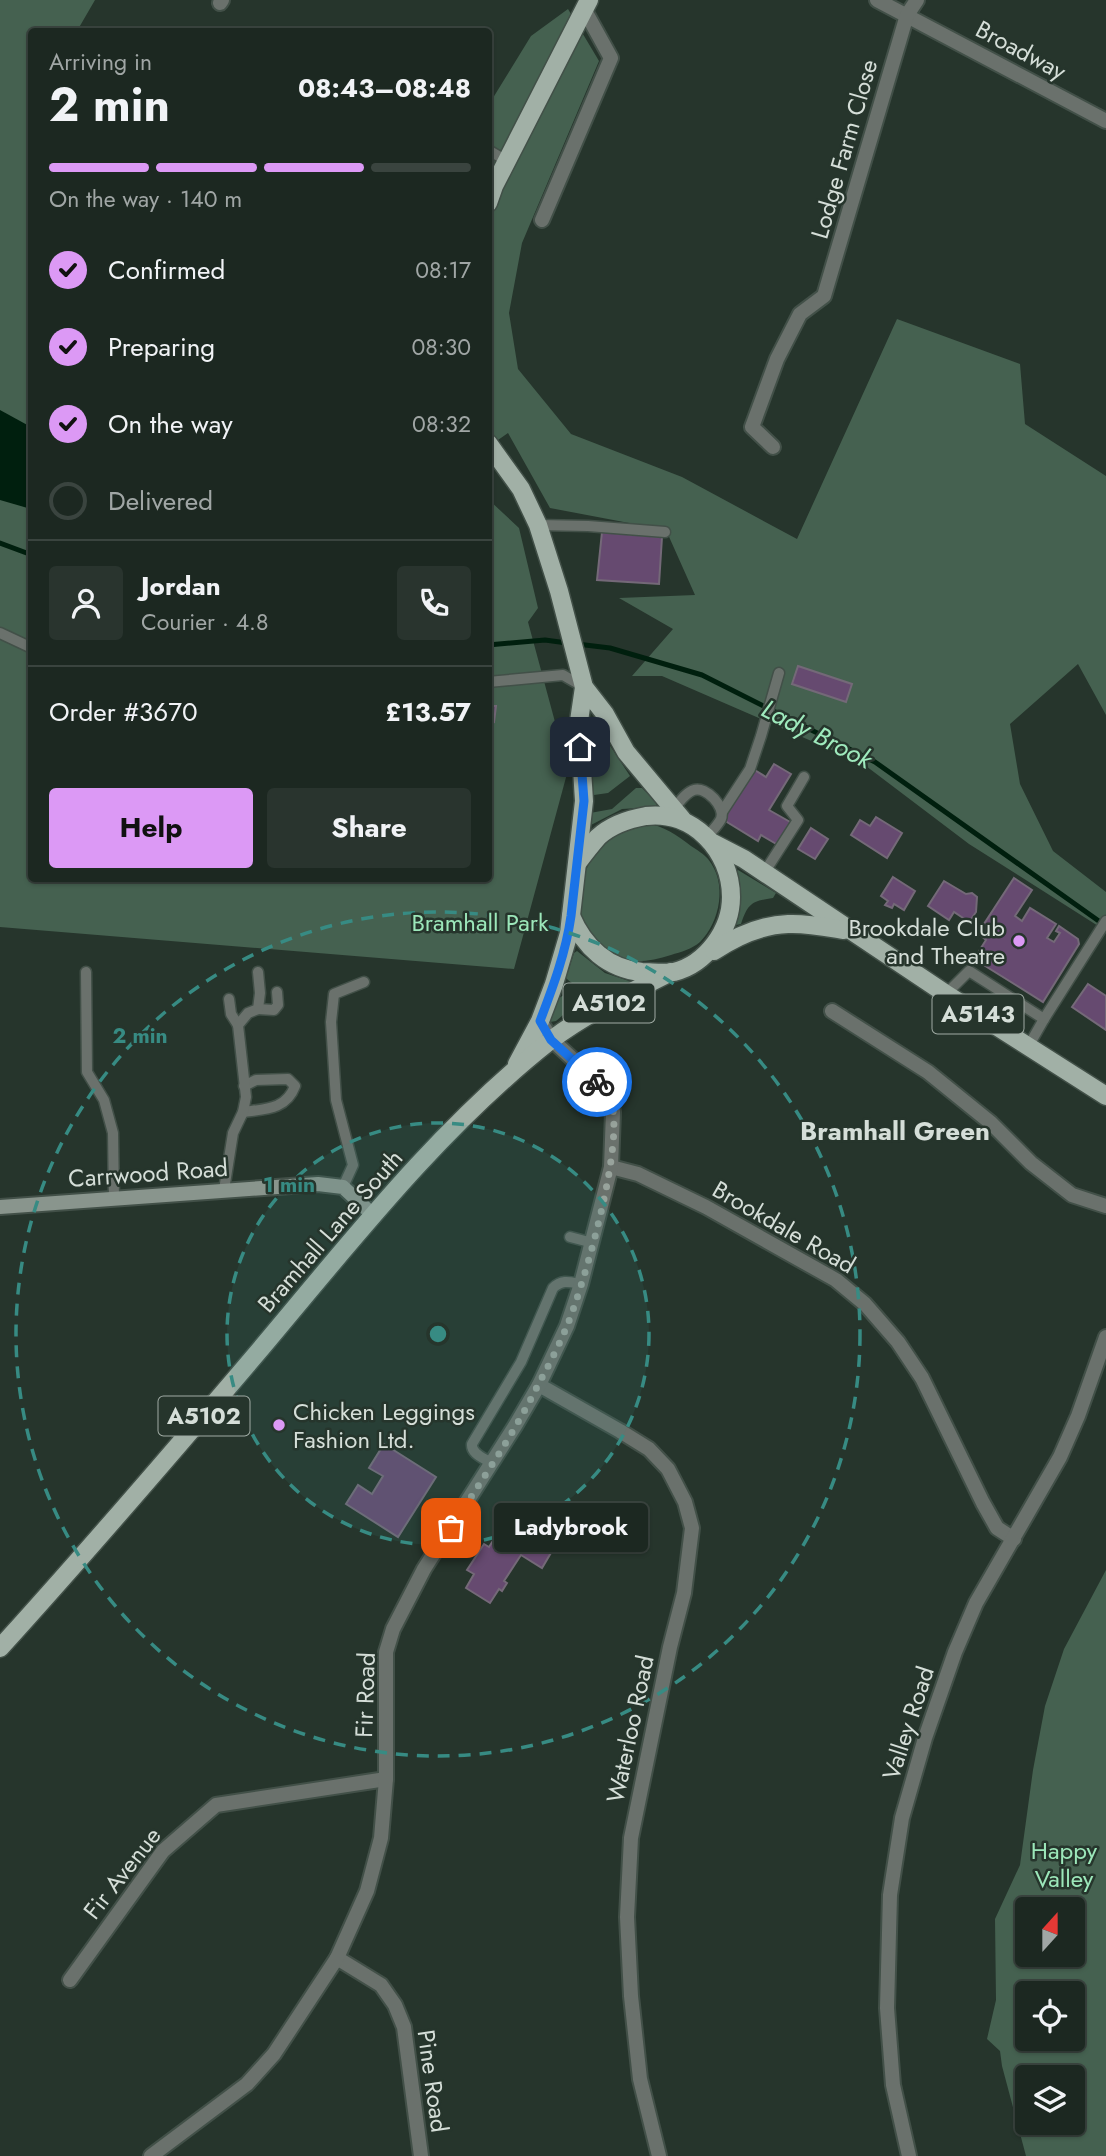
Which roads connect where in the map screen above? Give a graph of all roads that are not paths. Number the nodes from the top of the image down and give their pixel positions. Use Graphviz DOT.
graph roads {
  1 [pos="877,0"];
  2 [pos="917,0"];
  3 [pos="586,4"];
  4 [pos="907,15"];
  5 [pos="1106,121"];
  6 [pos="492,152"];
  7 [pos="507,161"];
  8 [pos="492,192"];
  9 [pos="542,220"];
  10 [pos="773,447"];
  11 [pos="492,449"];
  12 [pos="538,525"];
  13 [pos="665,532"];
  14 [pos="0,633"];
  15 [pos="28,647"];
  16 [pos="779,673"];
  17 [pos="581,678"];
  18 [pos="492,682"];
  19 [pos="804,777"];
  20 [pos="722,812"];
  21 [pos="678,814"];
  22 [pos="710,840"];
  23 [pos="578,862"];
  24 [pos="764,873"];
  25 [pos="571,916"];
  26 [pos="1106,921"];
  27 [pos="851,932"];
  28 [pos="701,960"];
  29 [pos="86,972"];
  30 [pos="258,972"];
  31 [pos="671,972"];
  32 [pos="364,982"];
  33 [pos="277,992"];
  34 [pos="946,994"];
  35 [pos="229,999"];
  36 [pos="258,1009"];
  37 [pos="832,1011"];
  38 [pos="1044,1019"];
  39 [pos="540,1021"];
  40 [pos="238,1025"];
  41 [pos="551,1040"];
  42 [pos="1028,1046"];
  43 [pos="511,1075"];
  44 [pos="244,1086"];
  45 [pos="1106,1096"];
  46 [pos="243,1112"];
  47 [pos="611,1167"];
  48 [pos="343,1187"];
  49 [pos="223,1190"];
  50 [pos="114,1198"];
  51 [pos="1106,1206"];
  52 [pos="0,1207"];
  53 [pos="373,1215"];
  54 [pos="570,1237"];
  55 [pos="593,1242"];
  56 [pos="581,1284"];
  57 [pos="1106,1337"];
  58 [pos="538,1385"];
  59 [pos="491,1463"];
  60 [pos="1014,1539"];
  61 [pos="0,1648"];
  62 [pos="386,1779"];
  63 [pos="337,1958"];
  64 [pos="70,1980"];
  65 [pos="151,2156"];
  66 [pos="421,2156"];
  67 [pos="659,2156"];
  68 [pos="909,2156"];
  1 -- 4 [label="street, Broadway"];
  2 -- 4 [label="street, Lodge Farm Close"];
  3 -- 7 [label="main road"];
  3 -- 9 [label="street"];
  4 -- 5 [label="street, Broadway"];
  4 -- 10 [label="street, Lodge Farm Close"];
  6 -- 7 [label="lane"];
  7 -- 8 [label="main road"];
  11 -- 12 [label="main road"];
  12 -- 13 [label="lane"];
  12 -- 17 [label="main road"];
  14 -- 15 [label="lane"];
  16 -- 20 [label="lane"];
  17 -- 18 [label="lane"];
  17 -- 21 [label="main road"];
  17 -- 23 [label="main road"];
  19 -- 24 [label="lane"];
  20 -- 21 [label="lane"];
  20 -- 22 [label="lane"];
  21 -- 22 [label="main road, A5143"];
  21 -- 23 [label="main road"];
  22 -- 24 [label="main road, A5143"];
  22 -- 28 [label="main road, A5143"];
  23 -- 25 [label="main road"];
  24 -- 27 [label="main road, A5143"];
  25 -- 31 [label="main road, A5143"];
  25 -- 39 [label="main road, Bramhall Lane South / A5102"];
  26 -- 38 [label="lane"];
  27 -- 28 [label="main road, A5143"];
  27 -- 34 [label="main road, A5143"];
  28 -- 31 [label="main road, A5143"];
  29 -- 50 [label="lane"];
  30 -- 36 [label="lane"];
  31 -- 41 [label="main road, Bramhall Lane South / A5102"];
  32 -- 48 [label="lane"];
  33 -- 36 [label="lane"];
  34 -- 38 [label="lane"];
  34 -- 42 [label="main road, A5143"];
  35 -- 40 [label="lane"];
  36 -- 40 [label="lane"];
  37 -- 51 [label="street"];
  38 -- 42 [label="lane"];
  39 -- 41 [label="street, Fir Road"];
  39 -- 43 [label="main road, Bramhall Lane South / A5102"];
  40 -- 44 [label="lane"];
  41 -- 43 [label="main road, Bramhall Lane South / A5102"];
  41 -- 47 [label="street, Fir Road"];
  42 -- 45 [label="main road, A5143"];
  43 -- 53 [label="main road, Bramhall Lane South / A5102"];
  44 -- 46 [label="lane"];
  44 -- 46 [label="lane"];
  46 -- 49 [label="lane"];
  47 -- 55 [label="street, Fir Road"];
  47 -- 60 [label="street, Brookdale Road"];
  48 -- 49 [label="street, Carrwood Road"];
  48 -- 53 [label="street"];
  49 -- 50 [label="street, Carrwood Road"];
  50 -- 52 [label="street, Carrwood Road"];
  53 -- 61 [label="main road, Bramhall Lane South / A5102"];
  54 -- 55 [label="lane"];
  55 -- 56 [label="street, Fir Road"];
  56 -- 58 [label="street, Fir Road"];
  56 -- 59 [label="lane"];
  57 -- 60 [label="street, Valley Road"];
  58 -- 59 [label="street, Fir Road"];
  58 -- 67 [label="street, Waterloo Road"];
  59 -- 62 [label="street, Fir Road"];
  60 -- 68 [label="street, Valley Road"];
  62 -- 63 [label="street, Fir Road"];
  62 -- 64 [label="street, Fir Avenue"];
  63 -- 65 [label="street, Fir Road"];
  63 -- 66 [label="street, Pine Road"];
}
